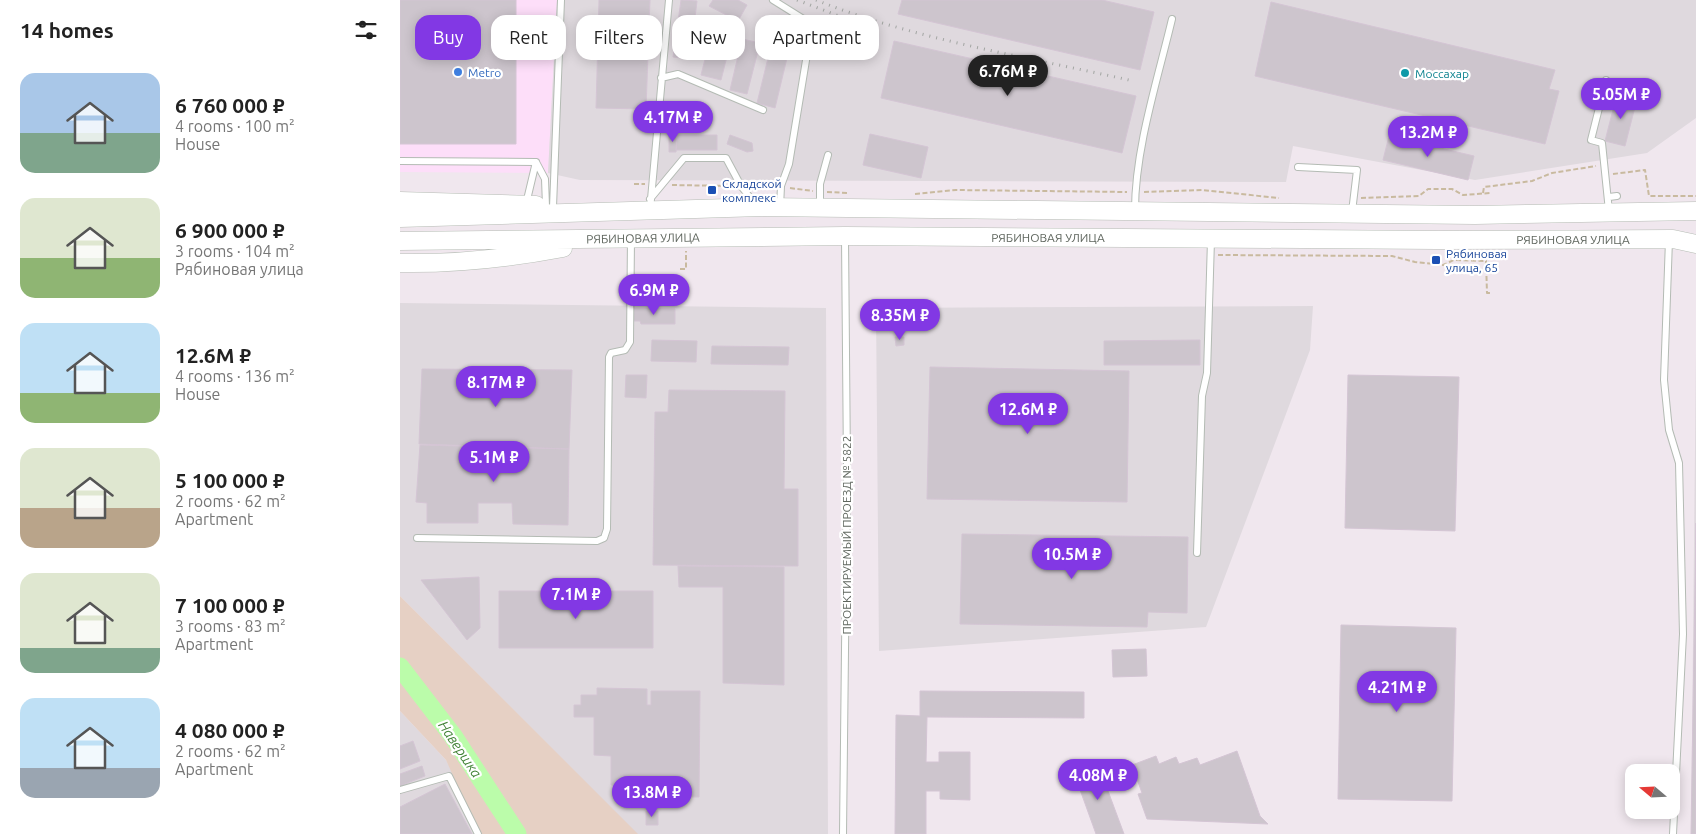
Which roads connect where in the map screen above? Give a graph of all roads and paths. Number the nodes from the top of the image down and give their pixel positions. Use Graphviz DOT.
graph roads {
  1 [pos="561,0"];
  2 [pos="669,0"];
  3 [pos="773,0"];
  4 [pos="1172,19"];
  5 [pos="661,78"];
  6 [pos="1606,80"];
  7 [pos="763,110"];
  8 [pos="828,155"];
  9 [pos="400,161"];
  10 [pos="536,162"];
  11 [pos="1604,165"];
  12 [pos="1298,167"];
  13 [pos="634,184"];
  14 [pos="651,184"];
  15 [pos="664,184"];
  16 [pos="730,186"];
  17 [pos="781,186"];
  18 [pos="1490,192"];
  19 [pos="848,193"];
  20 [pos="1135,193"];
  21 [pos="1484,193"];
  22 [pos="913,194"];
  23 [pos="1617,196"];
  24 [pos="1696,196"];
  25 [pos="1281,198"];
  26 [pos="820,200"];
  27 [pos="400,201"];
  28 [pos="526,204"];
  29 [pos="650,205"];
  30 [pos="1353,205"];
  31 [pos="1609,205"];
  32 [pos="550,207"];
  33 [pos="761,207"];
  34 [pos="780,207"];
  35 [pos="1135,211"];
  36 [pos="1696,211"];
  37 [pos="598,213"];
  38 [pos="400,218"];
  39 [pos="845,236"];
  40 [pos="1696,237"];
  41 [pos="623,238"];
  42 [pos="1671,239"];
  43 [pos="400,241"];
  44 [pos="1696,244"];
  45 [pos="1211,246"];
  46 [pos="686,258"];
  47 [pos="400,263"];
  48 [pos="680,269"];
  49 [pos="1492,293"];
  50 [pos="417,538"];
  51 [pos="1197,553"];
  52 [pos="400,790"];
  53 [pos="478,834"];
  54 [pos="843,834"];
  55 [pos="1674,834"];
  1 -- 32 [label="lane"];
  2 -- 5 [label="lane"];
  3 -- 17 [label="lane"];
  4 -- 20 [label="lane"];
  5 -- 7 [label="lane"];
  5 -- 14 [label="lane"];
  6 -- 11 [label="lane"];
  8 -- 26 [label="lane"];
  9 -- 10 [label="lane"];
  10 -- 28 [label="lane"];
  10 -- 32 [label="lane"];
  11 -- 21 [label="path"];
  11 -- 24 [label="path"];
  11 -- 31 [label="lane"];
  12 -- 30 [label="lane"];
  13 -- 14 [label="path"];
  14 -- 29 [label="lane"];
  15 -- 16 [label="path"];
  15 -- 29 [label="lane"];
  15 -- 33 [label="lane"];
  17 -- 26 [label="path"];
  17 -- 34 [label="lane"];
  18 -- 21 [label="path"];
  19 -- 26 [label="path"];
  20 -- 22 [label="path"];
  20 -- 25 [label="path"];
  20 -- 35 [label="lane"];
  21 -- 30 [label="path"];
  23 -- 31 [label="lane"];
  26 -- 34 [label="main road, РЯБИНОВАЯ УЛИЦА"];
  26 -- 35 [label="main road, РЯБИНОВАЯ УЛИЦА"];
  27 -- 28 [label="main road"];
  28 -- 32 [label="main road"];
  29 -- 33 [label="main road, РЯБИНОВАЯ УЛИЦА"];
  29 -- 37 [label="main road, РЯБИНОВАЯ УЛИЦА"];
  30 -- 31 [label="main road, РЯБИНОВАЯ УЛИЦА"];
  30 -- 35 [label="main road, РЯБИНОВАЯ УЛИЦА"];
  31 -- 36 [label="main road, РЯБИНОВАЯ УЛИЦА"];
  32 -- 37 [label="main road"];
  33 -- 34 [label="main road, РЯБИНОВАЯ УЛИЦА"];
  37 -- 38 [label="main road, РЯБИНОВАЯ УЛИЦА"];
  39 -- 41 [label="main road, РЯБИНОВАЯ УЛИЦА"];
  39 -- 45 [label="main road, РЯБИНОВАЯ УЛИЦА"];
  39 -- 54 [label="lane, ПРОЕКТИРУЕМЫЙ ПРОЕЗД № 5822"];
  40 -- 42 [label="main road"];
  41 -- 43 [label="main road, РЯБИНОВАЯ УЛИЦА"];
  41 -- 47 [label="main road"];
  41 -- 50 [label="lane"];
  42 -- 44 [label="main road, РЯБИНОВАЯ УЛИЦА"];
  42 -- 45 [label="main road, РЯБИНОВАЯ УЛИЦА"];
  42 -- 55 [label="lane"];
  45 -- 49 [label="path"];
  45 -- 51 [label="lane"];
  46 -- 48 [label="path"];
  52 -- 53 [label="lane"];
}
